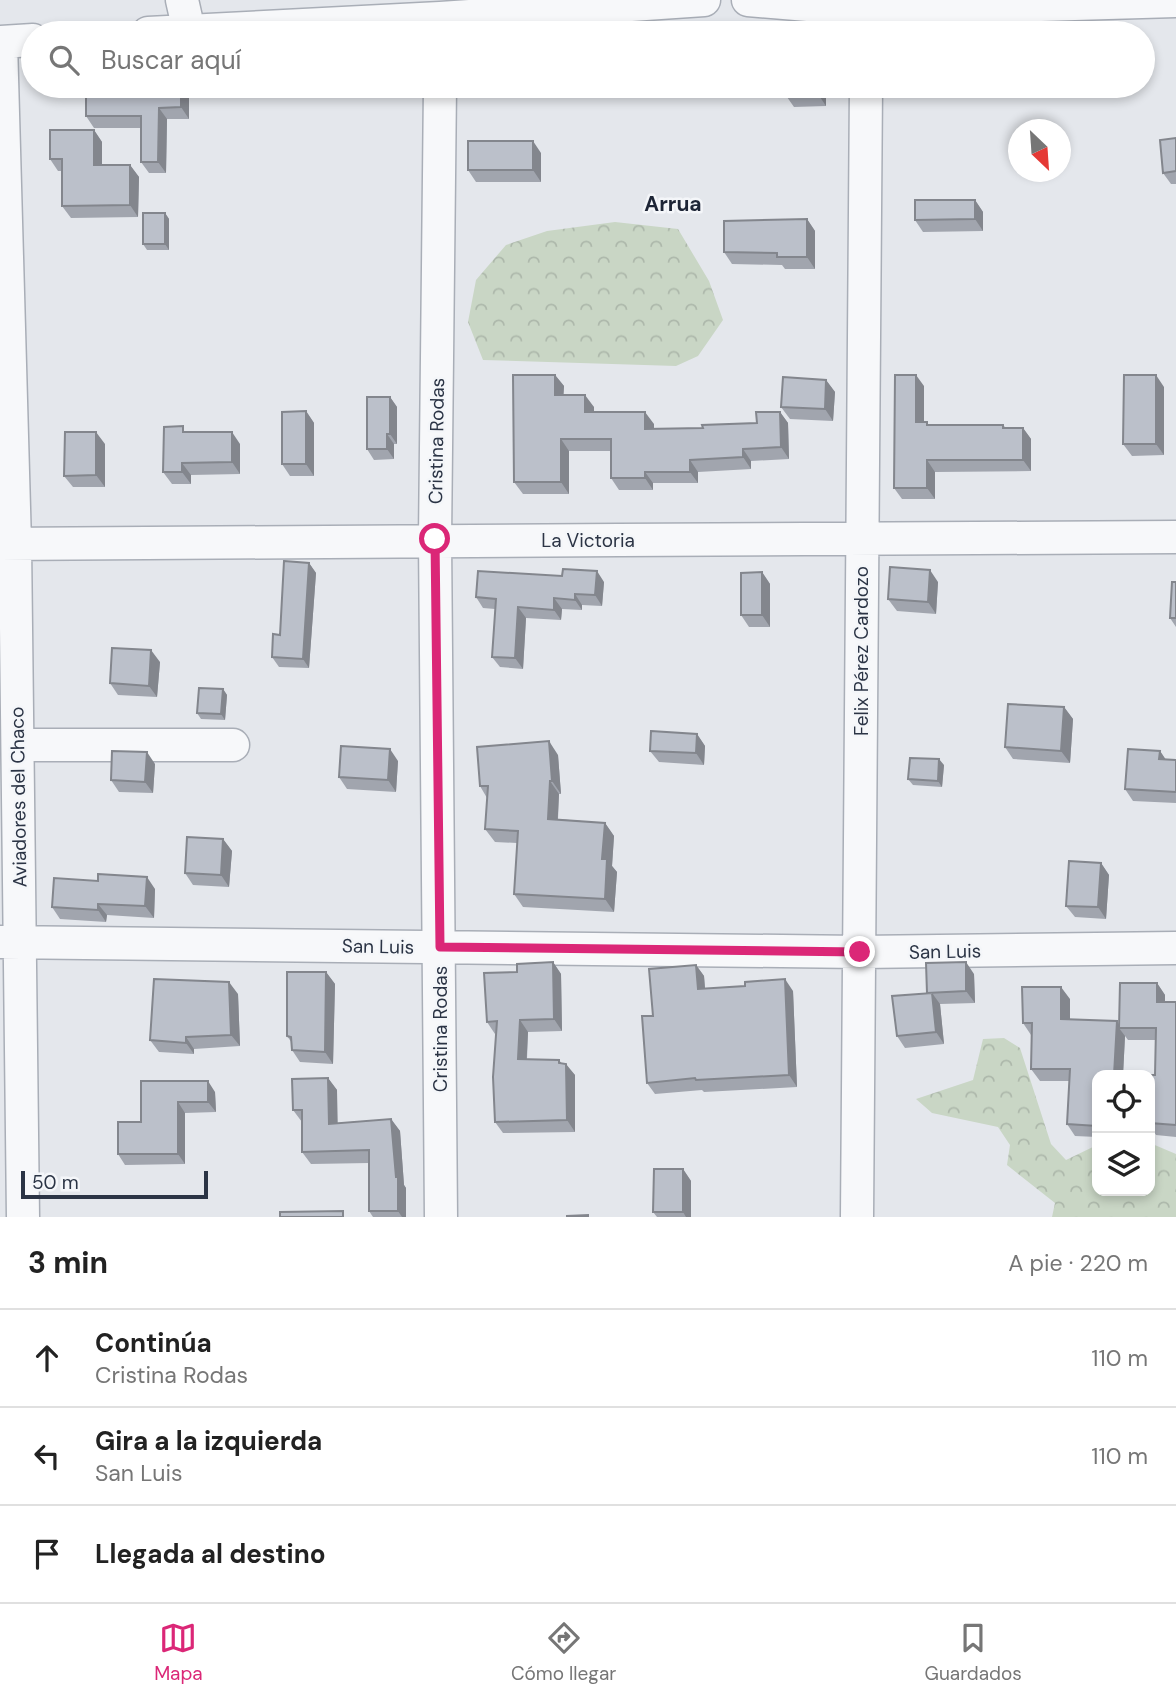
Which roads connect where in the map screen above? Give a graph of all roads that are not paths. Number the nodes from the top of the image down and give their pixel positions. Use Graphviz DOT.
graph roads {
  1 [pos="182,0"];
  2 [pos="704,0"];
  3 [pos="748,0"];
  4 [pos="1176,1"];
  5 [pos="186,21"];
  6 [pos="482,21"];
  7 [pos="862,21"];
  8 [pos="882,21"];
  9 [pos="21,41"];
  10 [pos="0,42"];
  11 [pos="440,98"];
  12 [pos="866,98"];
  13 [pos="1176,537"];
  14 [pos="435,539"];
  15 [pos="862,541"];
  16 [pos="7,544"];
  17 [pos="18,745"];
  18 [pos="233,745"];
  19 [pos="10,942"];
  20 [pos="440,947"];
  21 [pos="1176,948"];
  22 [pos="860,952"];
  23 [pos="23,1217"];
  24 [pos="441,1217"];
  25 [pos="858,1217"];
  1 -- 5 [label="street"];
  2 -- 6 [label="street"];
  3 -- 7 [label="street"];
  4 -- 8 [label="street"];
  9 -- 10 [label="street"];
  10 -- 16 [label="street, Aviadores del Chaco"];
  11 -- 14 [label="street, Cristina Rodas"];
  12 -- 15 [label="street, Felix Pérez Cardozo"];
  13 -- 15 [label="street, La Victoria"];
  14 -- 15 [label="street, La Victoria"];
  14 -- 16 [label="street, La Victoria"];
  14 -- 20 [label="street, Cristina Rodas"];
  15 -- 22 [label="street, Felix Pérez Cardozo"];
  16 -- 17 [label="street, Aviadores del Chaco"];
  17 -- 18 [label="street"];
  17 -- 19 [label="street, Aviadores del Chaco"];
  19 -- 20 [label="street, San Luis"];
  19 -- 23 [label="street, Aviadores del Chaco"];
  20 -- 22 [label="street, San Luis"];
  20 -- 24 [label="street, Cristina Rodas"];
  21 -- 22 [label="street, San Luis"];
  22 -- 25 [label="street, Felix Pérez Cardozo"];
}
